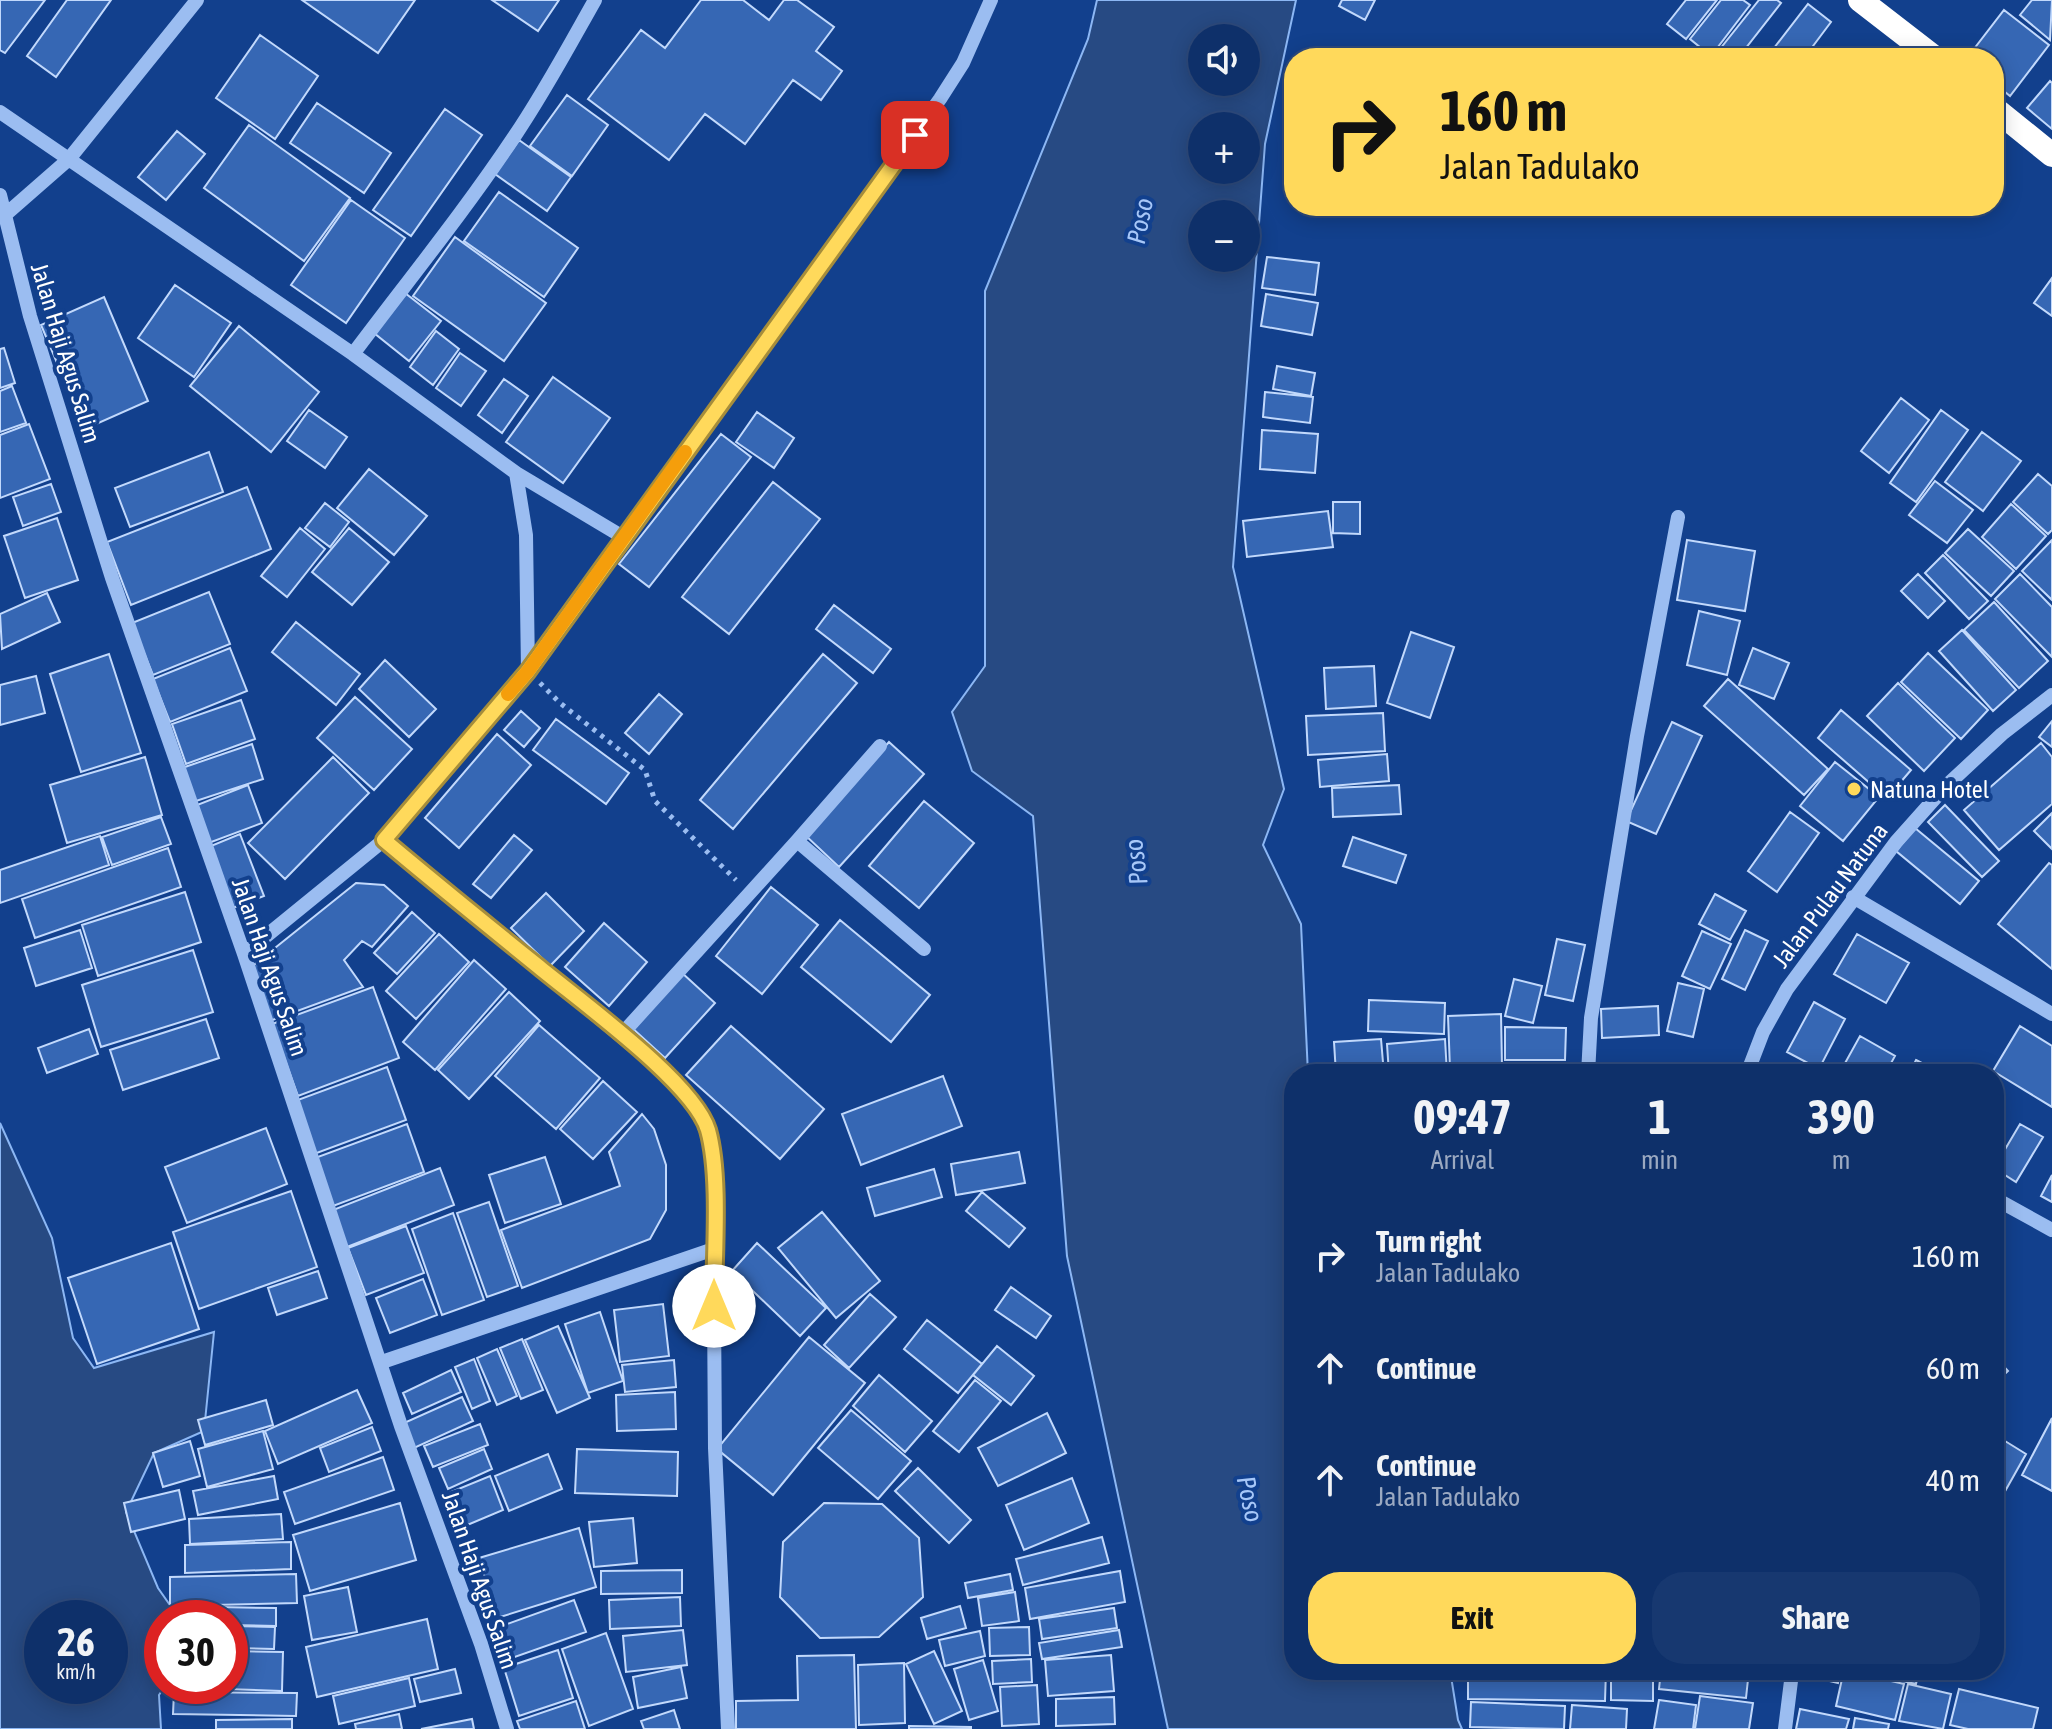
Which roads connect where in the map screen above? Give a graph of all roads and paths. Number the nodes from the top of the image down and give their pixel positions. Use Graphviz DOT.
graph roads {
  1 [pos="197,0"];
  2 [pos="595,0"];
  3 [pos="991,0"];
  4 [pos="1860,0"];
  5 [pos="1922,48"];
  6 [pos="0,112"];
  7 [pos="2004,116"];
  8 [pos="2052,155"];
  9 [pos="69,159"];
  10 [pos="0,195"];
  11 [pos="5,215"];
  12 [pos="353,354"];
  13 [pos="516,473"];
  14 [pos="1678,517"];
  15 [pos="623,537"];
  16 [pos="528,671"];
  17 [pos="2052,695"];
  18 [pos="880,746"];
  19 [pos="384,840"];
  20 [pos="797,841"];
  21 [pos="749,893"];
  22 [pos="1853,897"];
  23 [pos="924,949"];
  24 [pos="244,954"];
  25 [pos="2052,1014"];
  26 [pos="621,1035"];
  27 [pos="1588,1064"];
  28 [pos="1756,1064"];
  29 [pos="2004,1204"];
  30 [pos="2052,1230"];
  31 [pos="714,1249"];
  32 [pos="382,1362"];
  33 [pos="1791,1681"];
  34 [pos="507,1729"];
  35 [pos="728,1729"];
  36 [pos="1785,1729"];
  1 -- 9 [label="street"];
  2 -- 12 [label="street"];
  3 -- 15 [label="street"];
  4 -- 5 [label="highway"];
  6 -- 9 [label="street"];
  7 -- 8 [label="highway"];
  9 -- 11 [label="street"];
  9 -- 12 [label="street"];
  10 -- 11 [label="street, Jalan Haji Agus Salim"];
  11 -- 24 [label="street, Jalan Haji Agus Salim"];
  12 -- 13 [label="street"];
  13 -- 15 [label="street"];
  13 -- 16 [label="street"];
  14 -- 27 [label="street"];
  15 -- 16 [label="street"];
  16 -- 19 [label="street"];
  16 -- 21 [label="path"];
  17 -- 22 [label="street, Jalan Pulau Natuna"];
  18 -- 20 [label="street"];
  19 -- 24 [label="street"];
  19 -- 26 [label="street"];
  20 -- 21 [label="street"];
  20 -- 23 [label="street"];
  21 -- 26 [label="street"];
  22 -- 25 [label="street"];
  22 -- 28 [label="street, Jalan Pulau Natuna"];
  24 -- 32 [label="street, Jalan Haji Agus Salim"];
  26 -- 31 [label="street"];
  29 -- 30 [label="street"];
  31 -- 32 [label="street"];
  31 -- 35 [label="street"];
  32 -- 34 [label="street, Jalan Haji Agus Salim"];
  33 -- 36 [label="street"];
}
